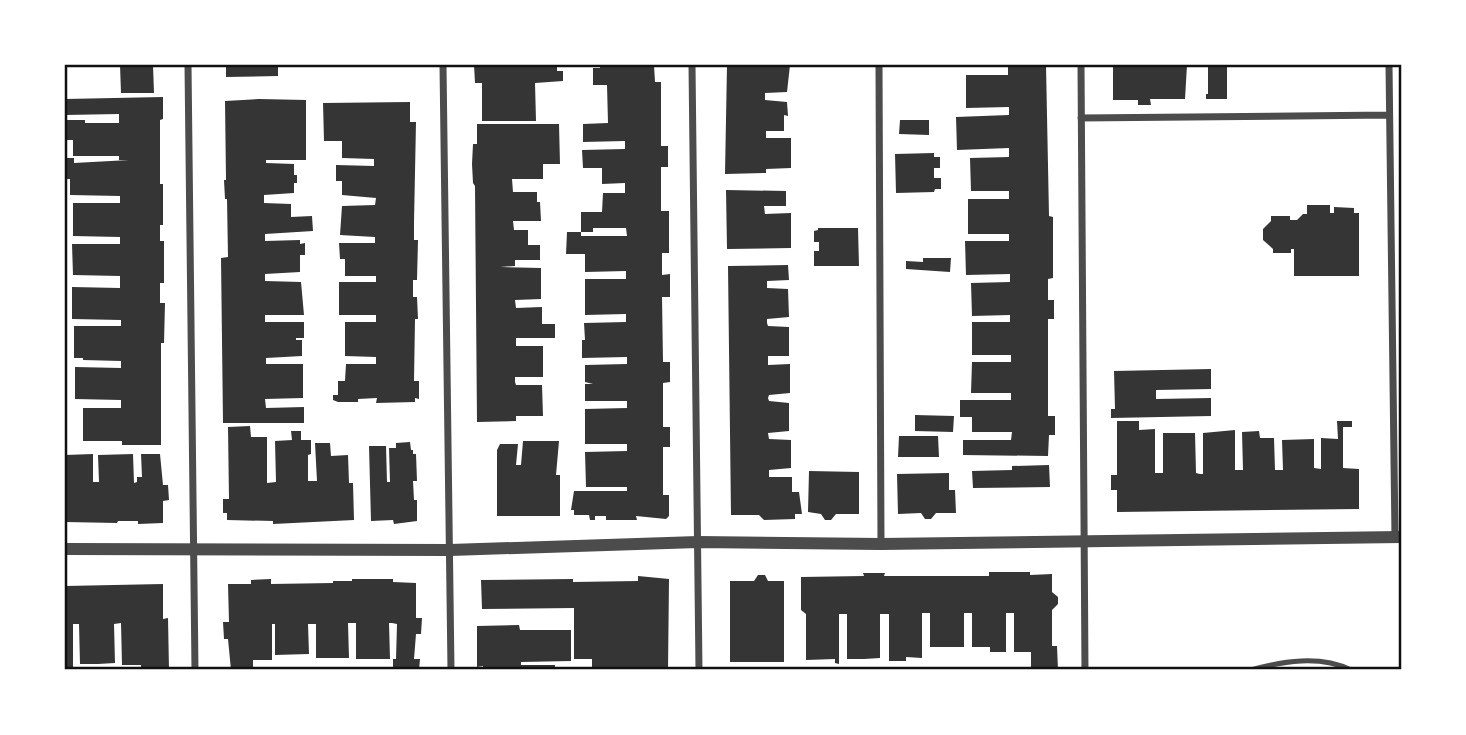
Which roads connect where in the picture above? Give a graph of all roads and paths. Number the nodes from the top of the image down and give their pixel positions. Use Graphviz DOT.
graph roads {
  1 [pos="188,65"];
  2 [pos="443,65"];
  3 [pos="692,65"];
  4 [pos="879,65"];
  5 [pos="1080,65"];
  6 [pos="1389,65"];
  7 [pos="1389,115"];
  8 [pos="1081,118"];
  9 [pos="1398,537"];
  10 [pos="1085,540"];
  11 [pos="698,542"];
  12 [pos="881,544"];
  13 [pos="65,549"];
  14 [pos="194,549"];
  15 [pos="450,550"];
  16 [pos="195,670"];
  17 [pos="451,670"];
  18 [pos="699,670"];
  19 [pos="1085,670"];
  20 [pos="1251,670"];
  21 [pos="1351,670"];
  1 -- 14 [label="street"];
  2 -- 15 [label="street"];
  3 -- 11 [label="street"];
  4 -- 12 [label="street"];
  5 -- 8 [label="street"];
  6 -- 7 [label="street"];
  7 -- 8 [label="street"];
  7 -- 9 [label="street"];
  8 -- 10 [label="street"];
  9 -- 10 [label="street"];
  10 -- 12 [label="street"];
  10 -- 19 [label="street"];
  11 -- 12 [label="street"];
  11 -- 15 [label="street"];
  11 -- 18 [label="street"];
  13 -- 14 [label="street"];
  14 -- 15 [label="street"];
  14 -- 16 [label="street"];
  15 -- 17 [label="street"];
  20 -- 21 [label="lane"];
}
